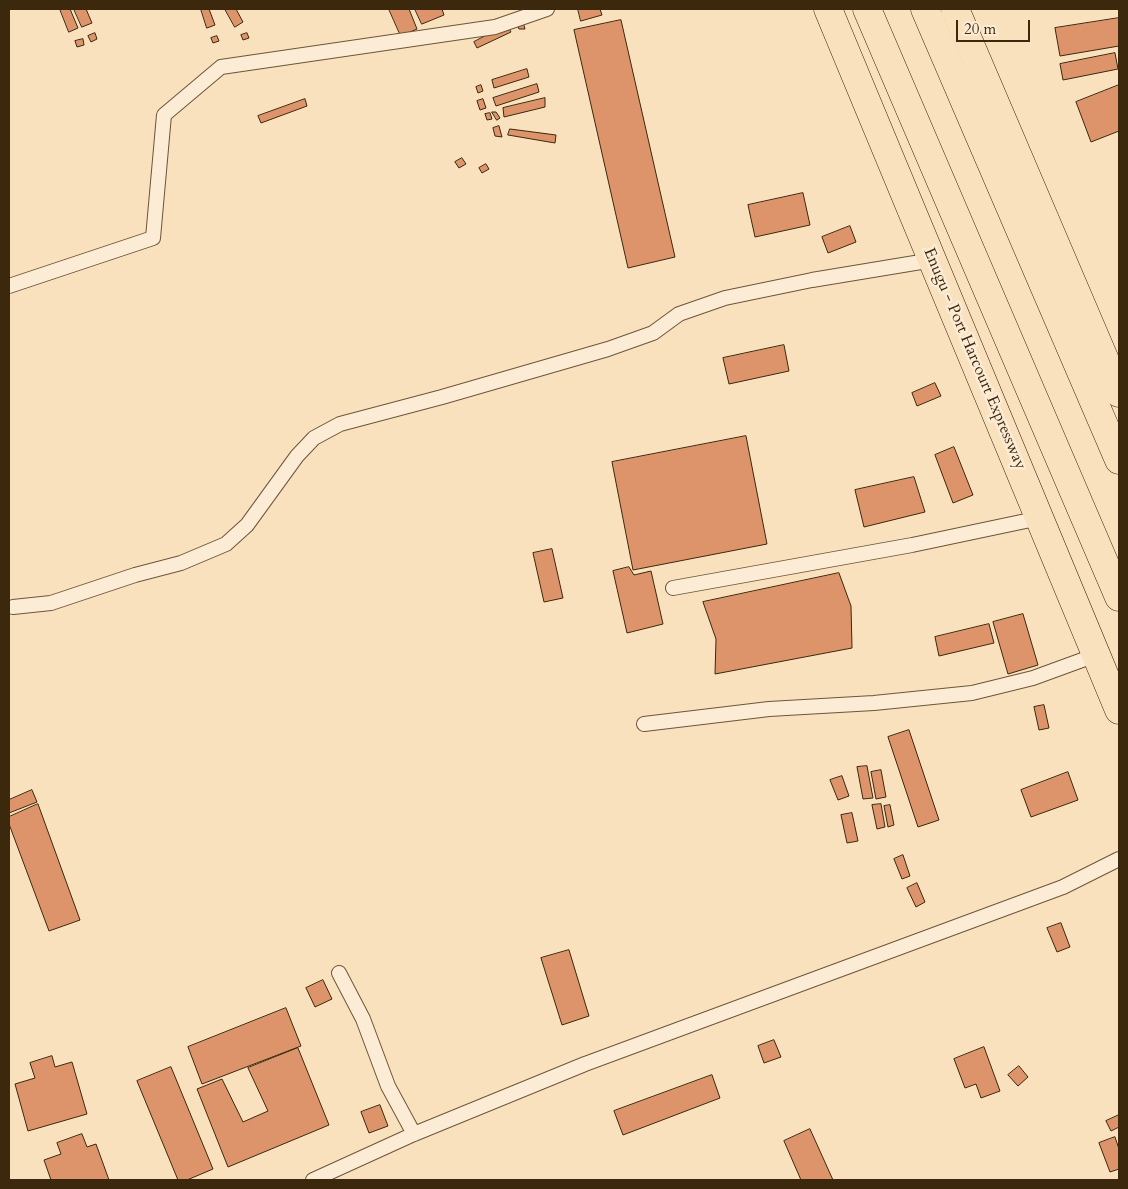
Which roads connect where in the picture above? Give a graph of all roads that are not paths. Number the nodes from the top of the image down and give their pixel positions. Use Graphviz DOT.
graph roads {
  1 [pos="547,9"];
  2 [pos="828,9"];
  3 [pos="867,9"];
  4 [pos="925,9"];
  5 [pos="955,9"];
  6 [pos="933,260"];
  7 [pos="9,286"];
  8 [pos="1119,393"];
  9 [pos="1119,460"];
  10 [pos="1040,518"];
  11 [pos="673,588"];
  12 [pos="1119,597"];
  13 [pos="13,607"];
  14 [pos="1096,655"];
  15 [pos="1119,710"];
  16 [pos="644,724"];
  17 [pos="1119,859"];
  18 [pos="339,973"];
  19 [pos="414,1134"];
  20 [pos="313,1180"];
  1 -- 7 [label="lane"];
  2 -- 6 [label="main road, Enugu - Port Harcourt Expressway"];
  3 -- 12 [label="main road"];
  4 -- 9 [label="main road"];
  5 -- 8 [label="main road"];
  6 -- 10 [label="main road, Enugu - Port Harcourt Expressway"];
  6 -- 13 [label="lane"];
  10 -- 11 [label="lane"];
  10 -- 14 [label="main road, Enugu - Port Harcourt Expressway"];
  14 -- 15 [label="main road, Enugu - Port Harcourt Expressway"];
  14 -- 16 [label="lane"];
  17 -- 19 [label="lane"];
  18 -- 19 [label="lane"];
  19 -- 20 [label="lane"];
}
